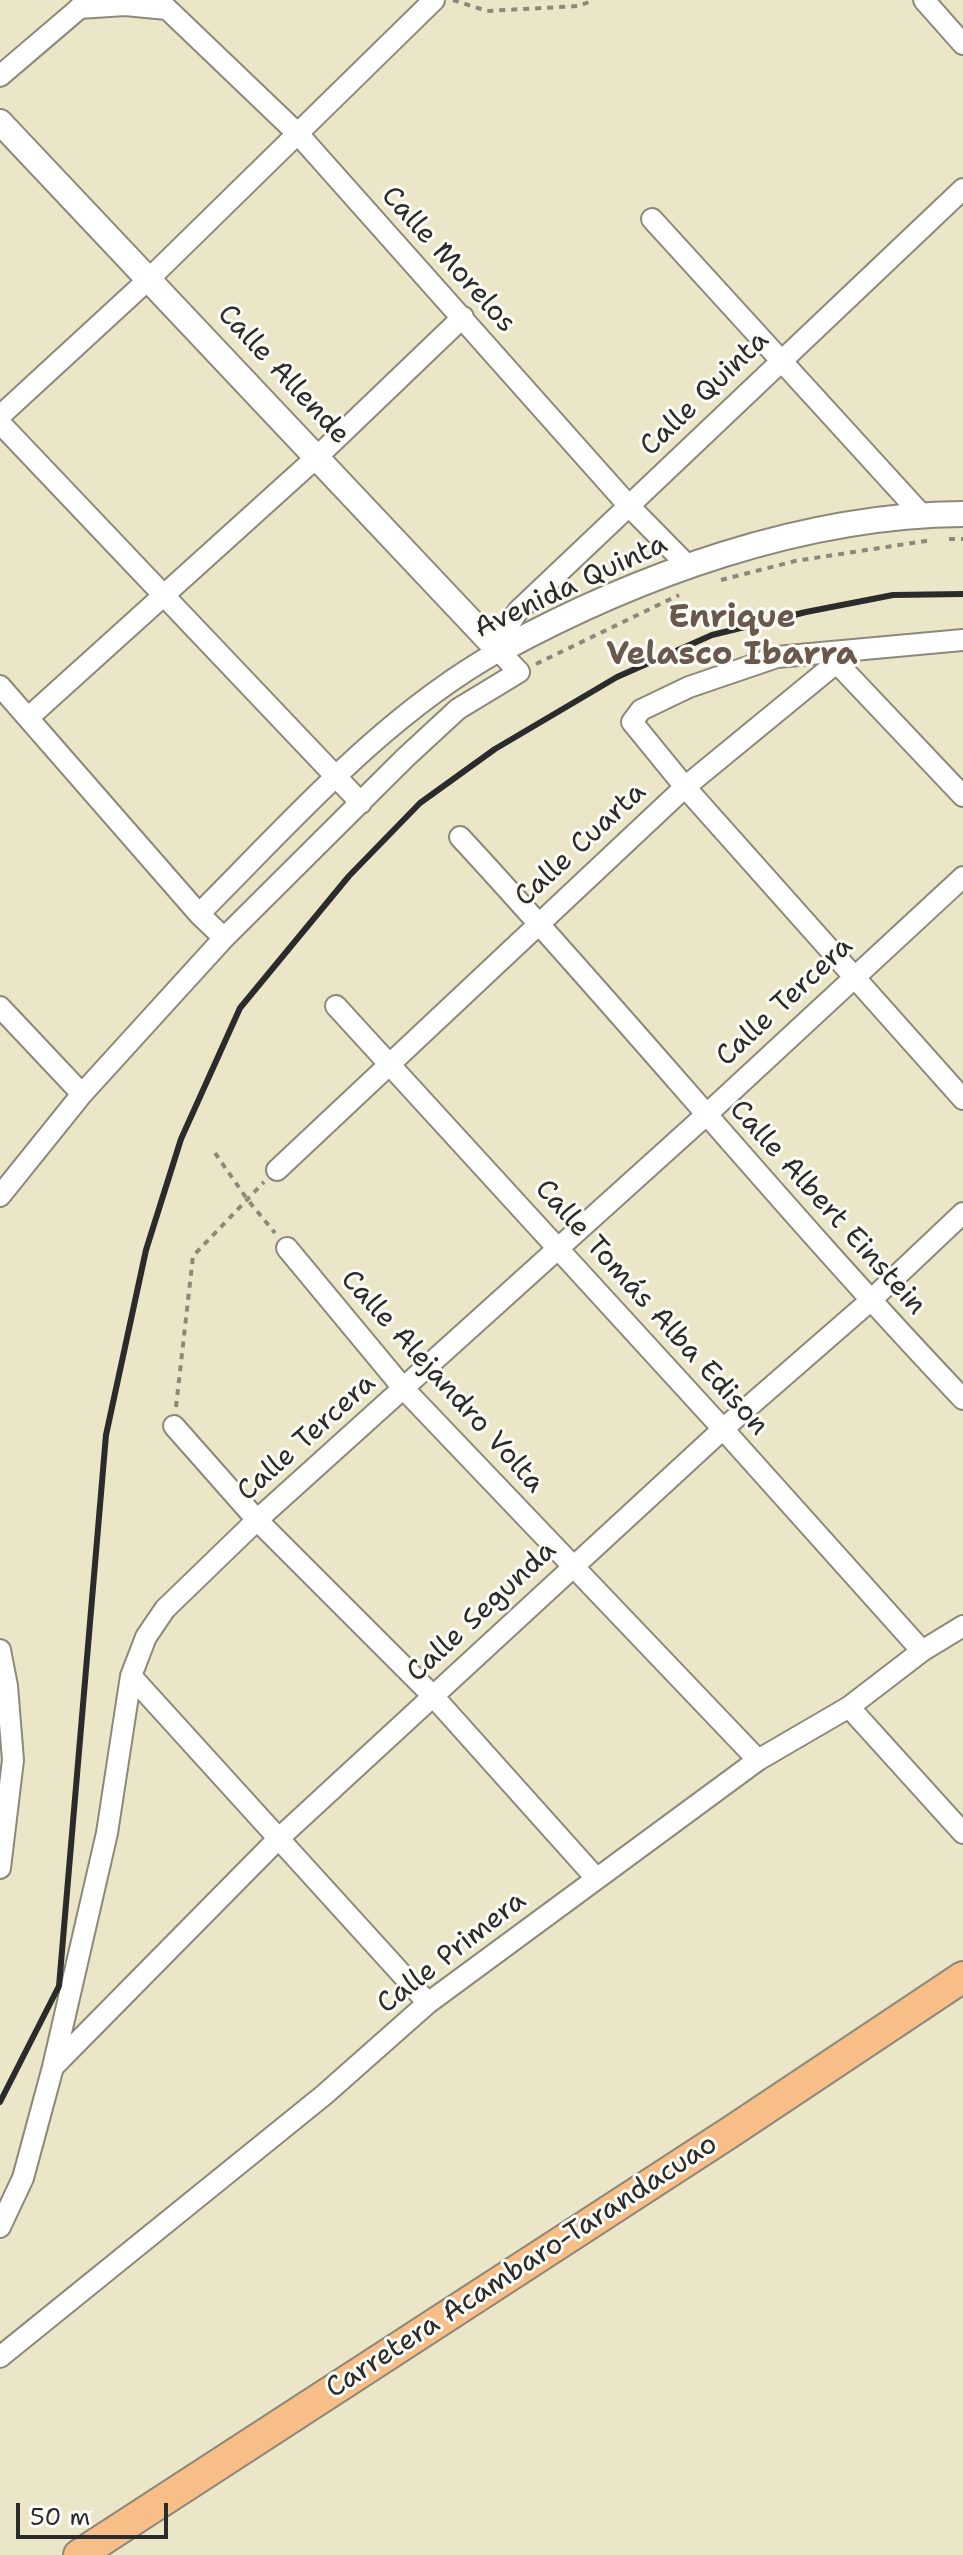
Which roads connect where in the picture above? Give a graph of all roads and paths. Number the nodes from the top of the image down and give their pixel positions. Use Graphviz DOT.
graph roads {
  1 [pos="434,0"];
  2 [pos="453,0"];
  3 [pos="594,0"];
  4 [pos="924,0"];
  5 [pos="84,4"];
  6 [pos="163,5"];
  7 [pos="963,44"];
  8 [pos="0,76"];
  9 [pos="0,122"];
  10 [pos="299,135"];
  11 [pos="963,189"];
  12 [pos="652,219"];
  13 [pos="150,278"];
  14 [pos="463,317"];
  15 [pos="781,360"];
  16 [pos="0,416"];
  17 [pos="0,423"];
  18 [pos="318,456"];
  19 [pos="629,506"];
  20 [pos="963,514"];
  21 [pos="922,515"];
  22 [pos="963,539"];
  23 [pos="688,566"];
  24 [pos="711,583"];
  25 [pos="682,593"];
  26 [pos="165,595"];
  27 [pos="963,640"];
  28 [pos="499,651"];
  29 [pos="844,656"];
  30 [pos="519,672"];
  31 [pos="0,686"];
  32 [pos="29,717"];
  33 [pos="337,776"];
  34 [pos="685,787"];
  35 [pos="963,796"];
  36 [pos="361,803"];
  37 [pos="460,837"];
  38 [pos="963,877"];
  39 [pos="199,914"];
  40 [pos="539,922"];
  41 [pos="224,938"];
  42 [pos="852,977"];
  43 [pos="336,1006"];
  44 [pos="0,1007"];
  45 [pos="390,1063"];
  46 [pos="82,1094"];
  47 [pos="963,1099"];
  48 [pos="706,1115"];
  49 [pos="215,1153"];
  50 [pos="277,1170"];
  51 [pos="0,1196"];
  52 [pos="247,1199"];
  53 [pos="963,1213"];
  54 [pos="287,1248"];
  55 [pos="559,1248"];
  56 [pos="870,1301"];
  57 [pos="404,1389"];
  58 [pos="963,1399"];
  59 [pos="174,1426"];
  60 [pos="723,1429"];
  61 [pos="257,1520"];
  62 [pos="573,1567"];
  63 [pos="963,1626"];
  64 [pos="0,1650"];
  65 [pos="922,1651"];
  66 [pos="131,1676"];
  67 [pos="433,1696"];
  68 [pos="849,1707"];
  69 [pos="758,1760"];
  70 [pos="963,1833"];
  71 [pos="277,1840"];
  72 [pos="0,1868"];
  73 [pos="596,1878"];
  74 [pos="963,1977"];
  75 [pos="428,2003"];
  76 [pos="53,2067"];
  77 [pos="0,2227"];
  78 [pos="0,2357"];
  79 [pos="79,2555"];
  1 -- 10 [label="street"];
  2 -- 3 [label="path"];
  4 -- 7 [label="street"];
  5 -- 6 [label="street"];
  5 -- 8 [label="street"];
  6 -- 10 [label="street, Calle Morelos"];
  9 -- 13 [label="street, Calle Allende"];
  10 -- 13 [label="street"];
  10 -- 14 [label="street, Calle Morelos"];
  11 -- 15 [label="street, Calle Quinta"];
  12 -- 15 [label="street"];
  13 -- 16 [label="street"];
  13 -- 18 [label="street, Calle Allende"];
  14 -- 18 [label="street"];
  14 -- 19 [label="street, Calle Morelos"];
  15 -- 19 [label="street, Calle Quinta"];
  15 -- 21 [label="street"];
  17 -- 26 [label="street"];
  18 -- 26 [label="street"];
  18 -- 28 [label="street, Calle Allende"];
  19 -- 23 [label="street, Calle Morelos"];
  19 -- 28 [label="street, Calle Quinta"];
  20 -- 21 [label="street, Avenida Quinta"];
  21 -- 23 [label="street, Avenida Quinta"];
  22 -- 24 [label="path"];
  23 -- 28 [label="street, Avenida Quinta"];
  25 -- 30 [label="path, Avenida Quinta"];
  26 -- 32 [label="street"];
  26 -- 33 [label="street"];
  27 -- 29 [label="street"];
  28 -- 30 [label="street, Calle Allende"];
  28 -- 33 [label="street, Avenida Quinta"];
  29 -- 34 [label="street, Calle Cuarta"];
  29 -- 34 [label="street"];
  29 -- 35 [label="street"];
  30 -- 36 [label="street, Avenida Quinta"];
  31 -- 32 [label="street"];
  32 -- 39 [label="street"];
  33 -- 36 [label="street"];
  33 -- 39 [label="street, Avenida Quinta"];
  34 -- 40 [label="street, Calle Cuarta"];
  34 -- 42 [label="street"];
  36 -- 41 [label="street, Avenida Quinta"];
  37 -- 40 [label="street, Calle Albert Einstein"];
  38 -- 42 [label="street, Calle Tercera"];
  39 -- 41 [label="street"];
  40 -- 45 [label="street, Calle Cuarta"];
  40 -- 48 [label="street, Calle Albert Einstein"];
  41 -- 46 [label="street"];
  42 -- 47 [label="street"];
  42 -- 48 [label="street, Calle Tercera"];
  43 -- 45 [label="street, Calle Tomás Alba Edison"];
  44 -- 46 [label="street"];
  45 -- 50 [label="street, Calle Cuarta"];
  45 -- 55 [label="street, Calle Tomás Alba Edison"];
  46 -- 51 [label="street"];
  48 -- 55 [label="street, Calle Tercera"];
  48 -- 56 [label="street, Calle Albert Einstein"];
  49 -- 52 [label="path"];
  50 -- 52 [label="path"];
  52 -- 54 [label="path"];
  52 -- 59 [label="path"];
  53 -- 56 [label="street, Calle Segunda"];
  54 -- 57 [label="street, Calle Alejandro Volta"];
  55 -- 57 [label="street, Calle Tercera"];
  55 -- 60 [label="street, Calle Tomás Alba Edison"];
  56 -- 58 [label="street, Calle Albert Einstein"];
  56 -- 60 [label="street, Calle Segunda"];
  57 -- 61 [label="street, Calle Tercera"];
  57 -- 62 [label="street, Calle Alejandro Volta"];
  59 -- 61 [label="street"];
  60 -- 62 [label="street, Calle Segunda"];
  60 -- 65 [label="street, Calle Tomás Alba Edison"];
  61 -- 66 [label="street, Calle Tercera"];
  61 -- 67 [label="street"];
  62 -- 67 [label="street, Calle Segunda"];
  62 -- 69 [label="street, Calle Alejandro Volta"];
  63 -- 65 [label="street, Calle Primera"];
  64 -- 72 [label="street"];
  65 -- 68 [label="street, Calle Primera"];
  66 -- 71 [label="street"];
  66 -- 76 [label="street, Calle Tercera"];
  67 -- 71 [label="street, Calle Segunda"];
  67 -- 73 [label="street"];
  68 -- 69 [label="street, Calle Primera"];
  68 -- 70 [label="street"];
  69 -- 73 [label="street, Calle Primera"];
  71 -- 75 [label="street"];
  71 -- 76 [label="street, Calle Segunda"];
  73 -- 75 [label="street, Calle Primera"];
  74 -- 79 [label="main road, Carretera Acambaro-Tarandacuao"];
  75 -- 78 [label="street, Calle Primera"];
  76 -- 77 [label="street, Calle Tercera"];
}
